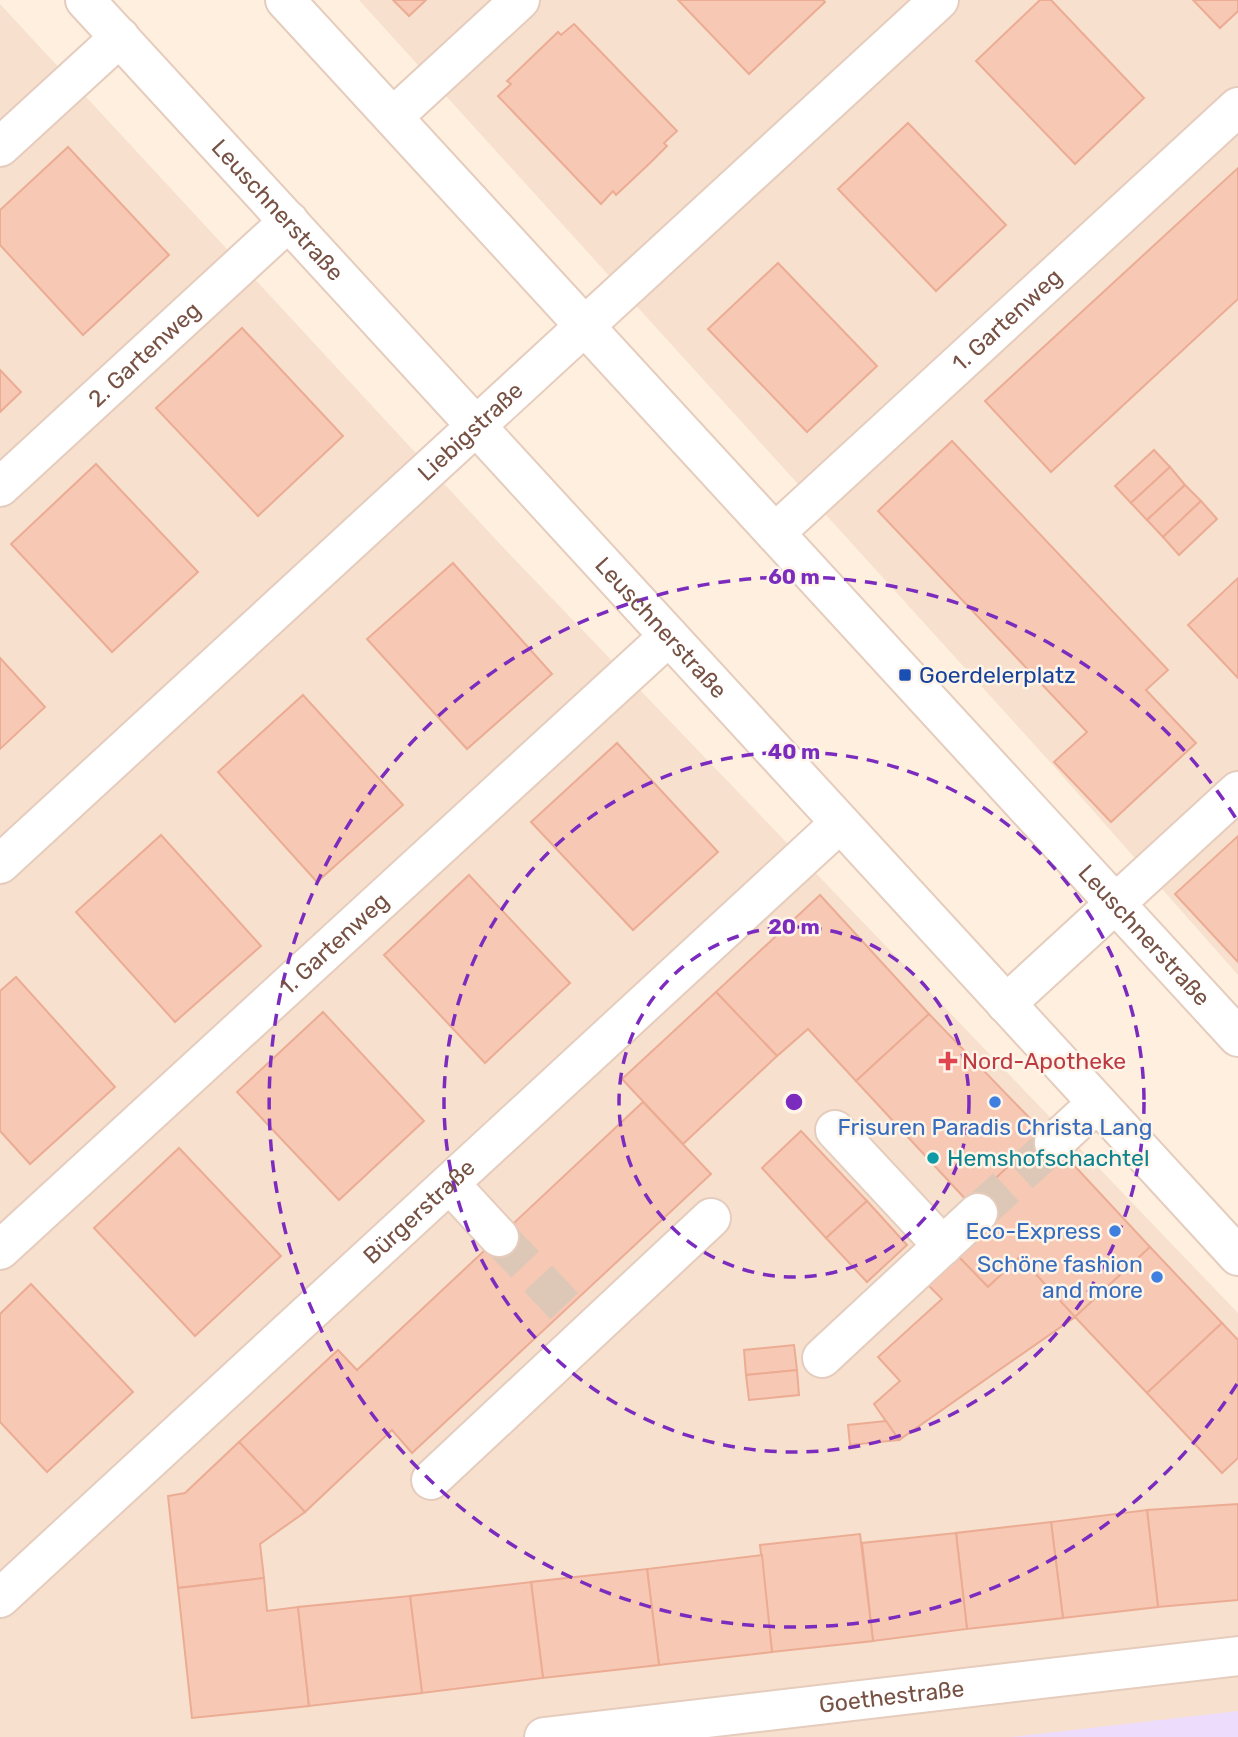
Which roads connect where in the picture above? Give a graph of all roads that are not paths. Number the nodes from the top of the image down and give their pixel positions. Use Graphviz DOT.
graph roads {
  1 [pos="85,0"];
  2 [pos="285,0"];
  3 [pos="520,0"];
  4 [pos="939,0"];
  5 [pos="120,37"];
  6 [pos="1238,107"];
  7 [pos="393,117"];
  8 [pos="0,147"];
  9 [pos="289,221"];
  10 [pos="585,326"];
  11 [pos="476,425"];
  12 [pos="0,486"];
  13 [pos="775,533"];
  14 [pos="669,636"];
  15 [pos="1238,791"];
  16 [pos="840,823"];
  17 [pos="0,863"];
  18 [pos="1115,903"];
  19 [pos="1006,1004"];
  20 [pos="1238,1037"];
  21 [pos="1097,1102"];
  22 [pos="835,1130"];
  23 [pos="1054,1143"];
  24 [pos="450,1184"];
  25 [pos="978,1213"];
  26 [pos="711,1218"];
  27 [pos="499,1237"];
  28 [pos="943,1245"];
  29 [pos="0,1250"];
  30 [pos="1238,1256"];
  31 [pos="822,1358"];
  32 [pos="431,1480"];
  33 [pos="0,1598"];
  34 [pos="1238,1656"];
  35 [pos="544,1737"];
  1 -- 5 [label="street, Leuschnerstraße"];
  2 -- 7 [label="street, Leuschnerstraße"];
  3 -- 7 [label="street"];
  4 -- 10 [label="street, Liebigstraße"];
  5 -- 8 [label="street"];
  5 -- 9 [label="street, Leuschnerstraße"];
  6 -- 13 [label="street, 1. Gartenweg"];
  7 -- 10 [label="street, Leuschnerstraße"];
  9 -- 11 [label="street, Leuschnerstraße"];
  9 -- 12 [label="street, 2. Gartenweg"];
  10 -- 11 [label="street, Liebigstraße"];
  10 -- 13 [label="street, Leuschnerstraße"];
  11 -- 14 [label="street, Leuschnerstraße"];
  11 -- 17 [label="street, Liebigstraße"];
  13 -- 18 [label="street, Leuschnerstraße"];
  14 -- 16 [label="street, Leuschnerstraße"];
  14 -- 29 [label="street, 1. Gartenweg"];
  15 -- 18 [label="street"];
  16 -- 19 [label="street, Leuschnerstraße"];
  16 -- 24 [label="street, Bürgerstraße"];
  18 -- 19 [label="street"];
  18 -- 20 [label="street, Leuschnerstraße"];
  19 -- 21 [label="street, Leuschnerstraße"];
  21 -- 23 [label="street"];
  21 -- 30 [label="street, Leuschnerstraße"];
  22 -- 28 [label="street"];
  24 -- 27 [label="street"];
  24 -- 33 [label="street, Bürgerstraße"];
  25 -- 28 [label="street"];
  26 -- 32 [label="street"];
  28 -- 31 [label="street"];
  34 -- 35 [label="street, Goethestraße"];
}
